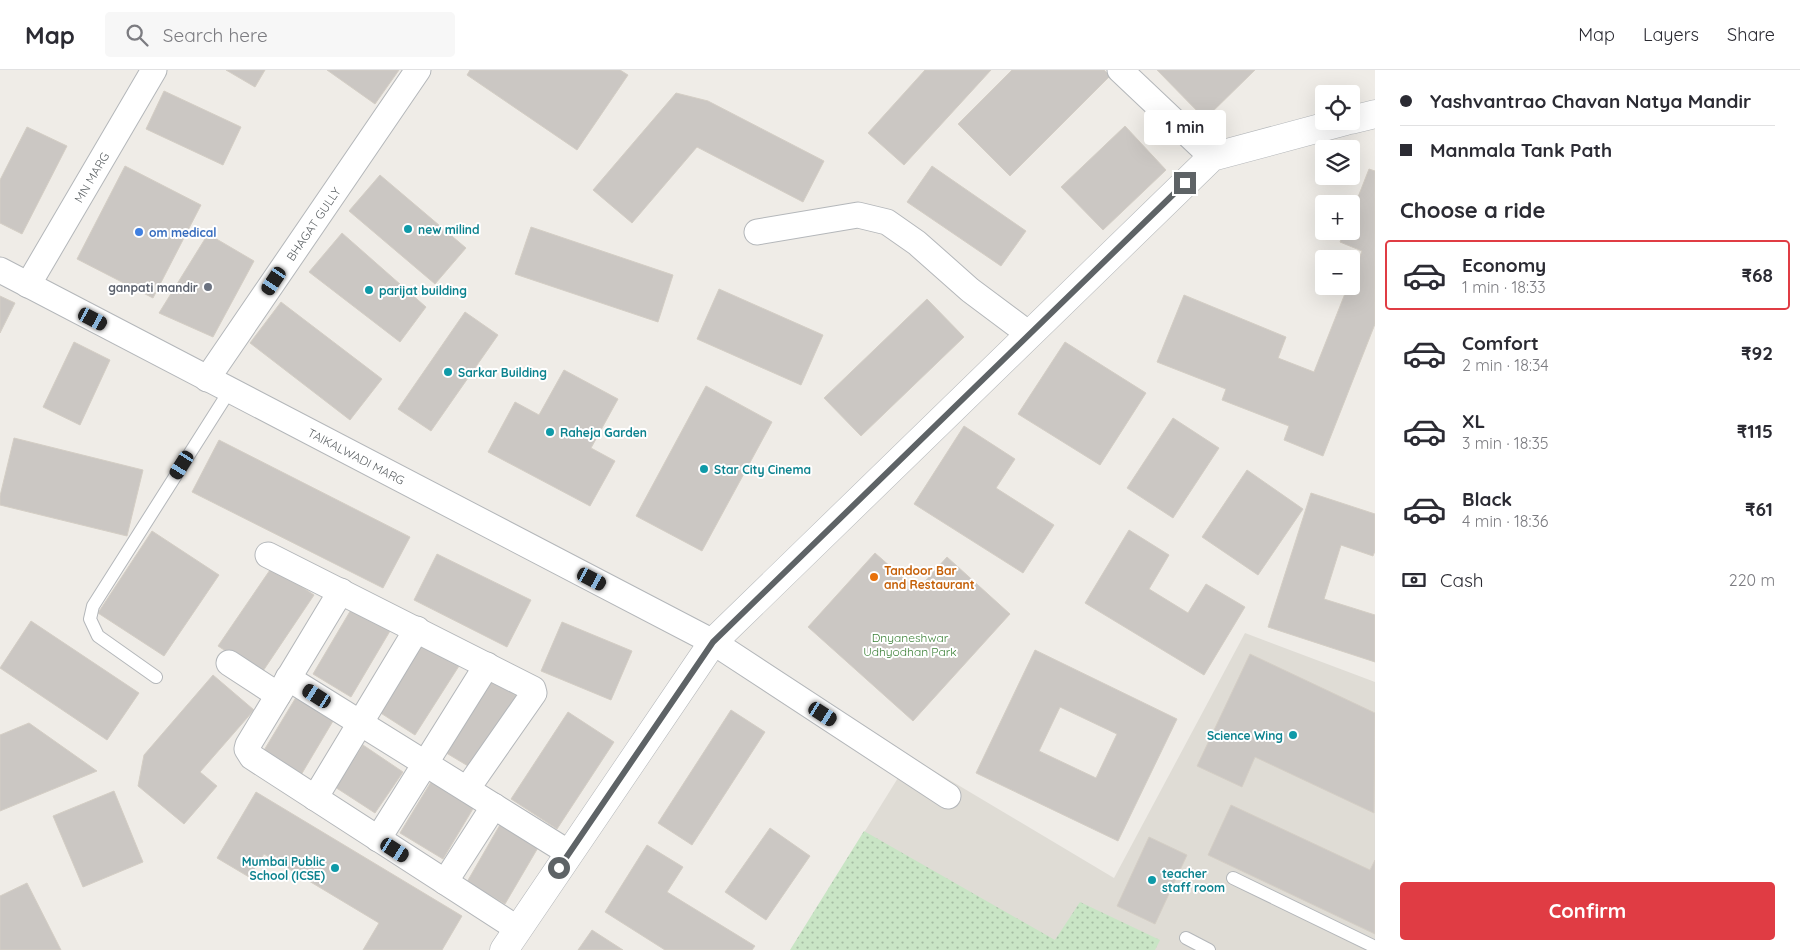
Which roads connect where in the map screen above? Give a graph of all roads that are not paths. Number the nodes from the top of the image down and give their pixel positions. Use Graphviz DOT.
graph roads {
  1 [pos="154,70"];
  2 [pos="418,70"];
  3 [pos="1120,70"];
  4 [pos="1375,114"];
  5 [pos="1360,118"];
  6 [pos="1315,129"];
  7 [pos="1212,157"];
  8 [pos="757,232"];
  9 [pos="0,270"];
  10 [pos="28,285"];
  11 [pos="1029,334"];
  12 [pos="207,379"];
  13 [pos="230,390"];
  14 [pos="268,555"];
  15 [pos="341,591"];
  16 [pos="416,629"];
  17 [pos="713,642"];
  18 [pos="228,663"];
  19 [pos="487,665"];
  20 [pos="156,677"];
  21 [pos="283,687"];
  22 [pos="360,723"];
  23 [pos="425,764"];
  24 [pos="467,789"];
  25 [pos="948,796"];
  26 [pos="316,798"];
  27 [pos="494,806"];
  28 [pos="378,839"];
  29 [pos="569,853"];
  30 [pos="1233,878"];
  31 [pos="445,882"];
  32 [pos="1186,938"];
  33 [pos="511,940"];
  34 [pos="1375,947"];
  35 [pos="1209,950"];
  1 -- 10 [label="street, MN MARG"];
  2 -- 12 [label="street, BHAGAT GULLY"];
  3 -- 7 [label="street"];
  4 -- 5 [label="street"];
  6 -- 7 [label="street"];
  7 -- 11 [label="street"];
  8 -- 11 [label="street"];
  9 -- 10 [label="street, TAIKALWADI MARG"];
  10 -- 12 [label="street, TAIKALWADI MARG"];
  11 -- 17 [label="street"];
  12 -- 13 [label="street, TAIKALWADI MARG"];
  13 -- 17 [label="street, TAIKALWADI MARG"];
  13 -- 20 [label="lane"];
  14 -- 15 [label="street"];
  15 -- 16 [label="street"];
  15 -- 21 [label="street"];
  16 -- 19 [label="street"];
  16 -- 22 [label="street"];
  17 -- 25 [label="street, TAIKALWADI MARG"];
  17 -- 29 [label="street"];
  18 -- 21 [label="street"];
  19 -- 23 [label="street"];
  19 -- 24 [label="street"];
  21 -- 22 [label="street"];
  21 -- 26 [label="street"];
  22 -- 23 [label="street"];
  22 -- 26 [label="street"];
  23 -- 24 [label="street"];
  23 -- 28 [label="street"];
  24 -- 27 [label="street"];
  26 -- 28 [label="street"];
  27 -- 29 [label="street"];
  27 -- 31 [label="street"];
  28 -- 31 [label="street"];
  29 -- 33 [label="street"];
  30 -- 34 [label="lane"];
  31 -- 33 [label="street"];
  32 -- 35 [label="lane"];
}
